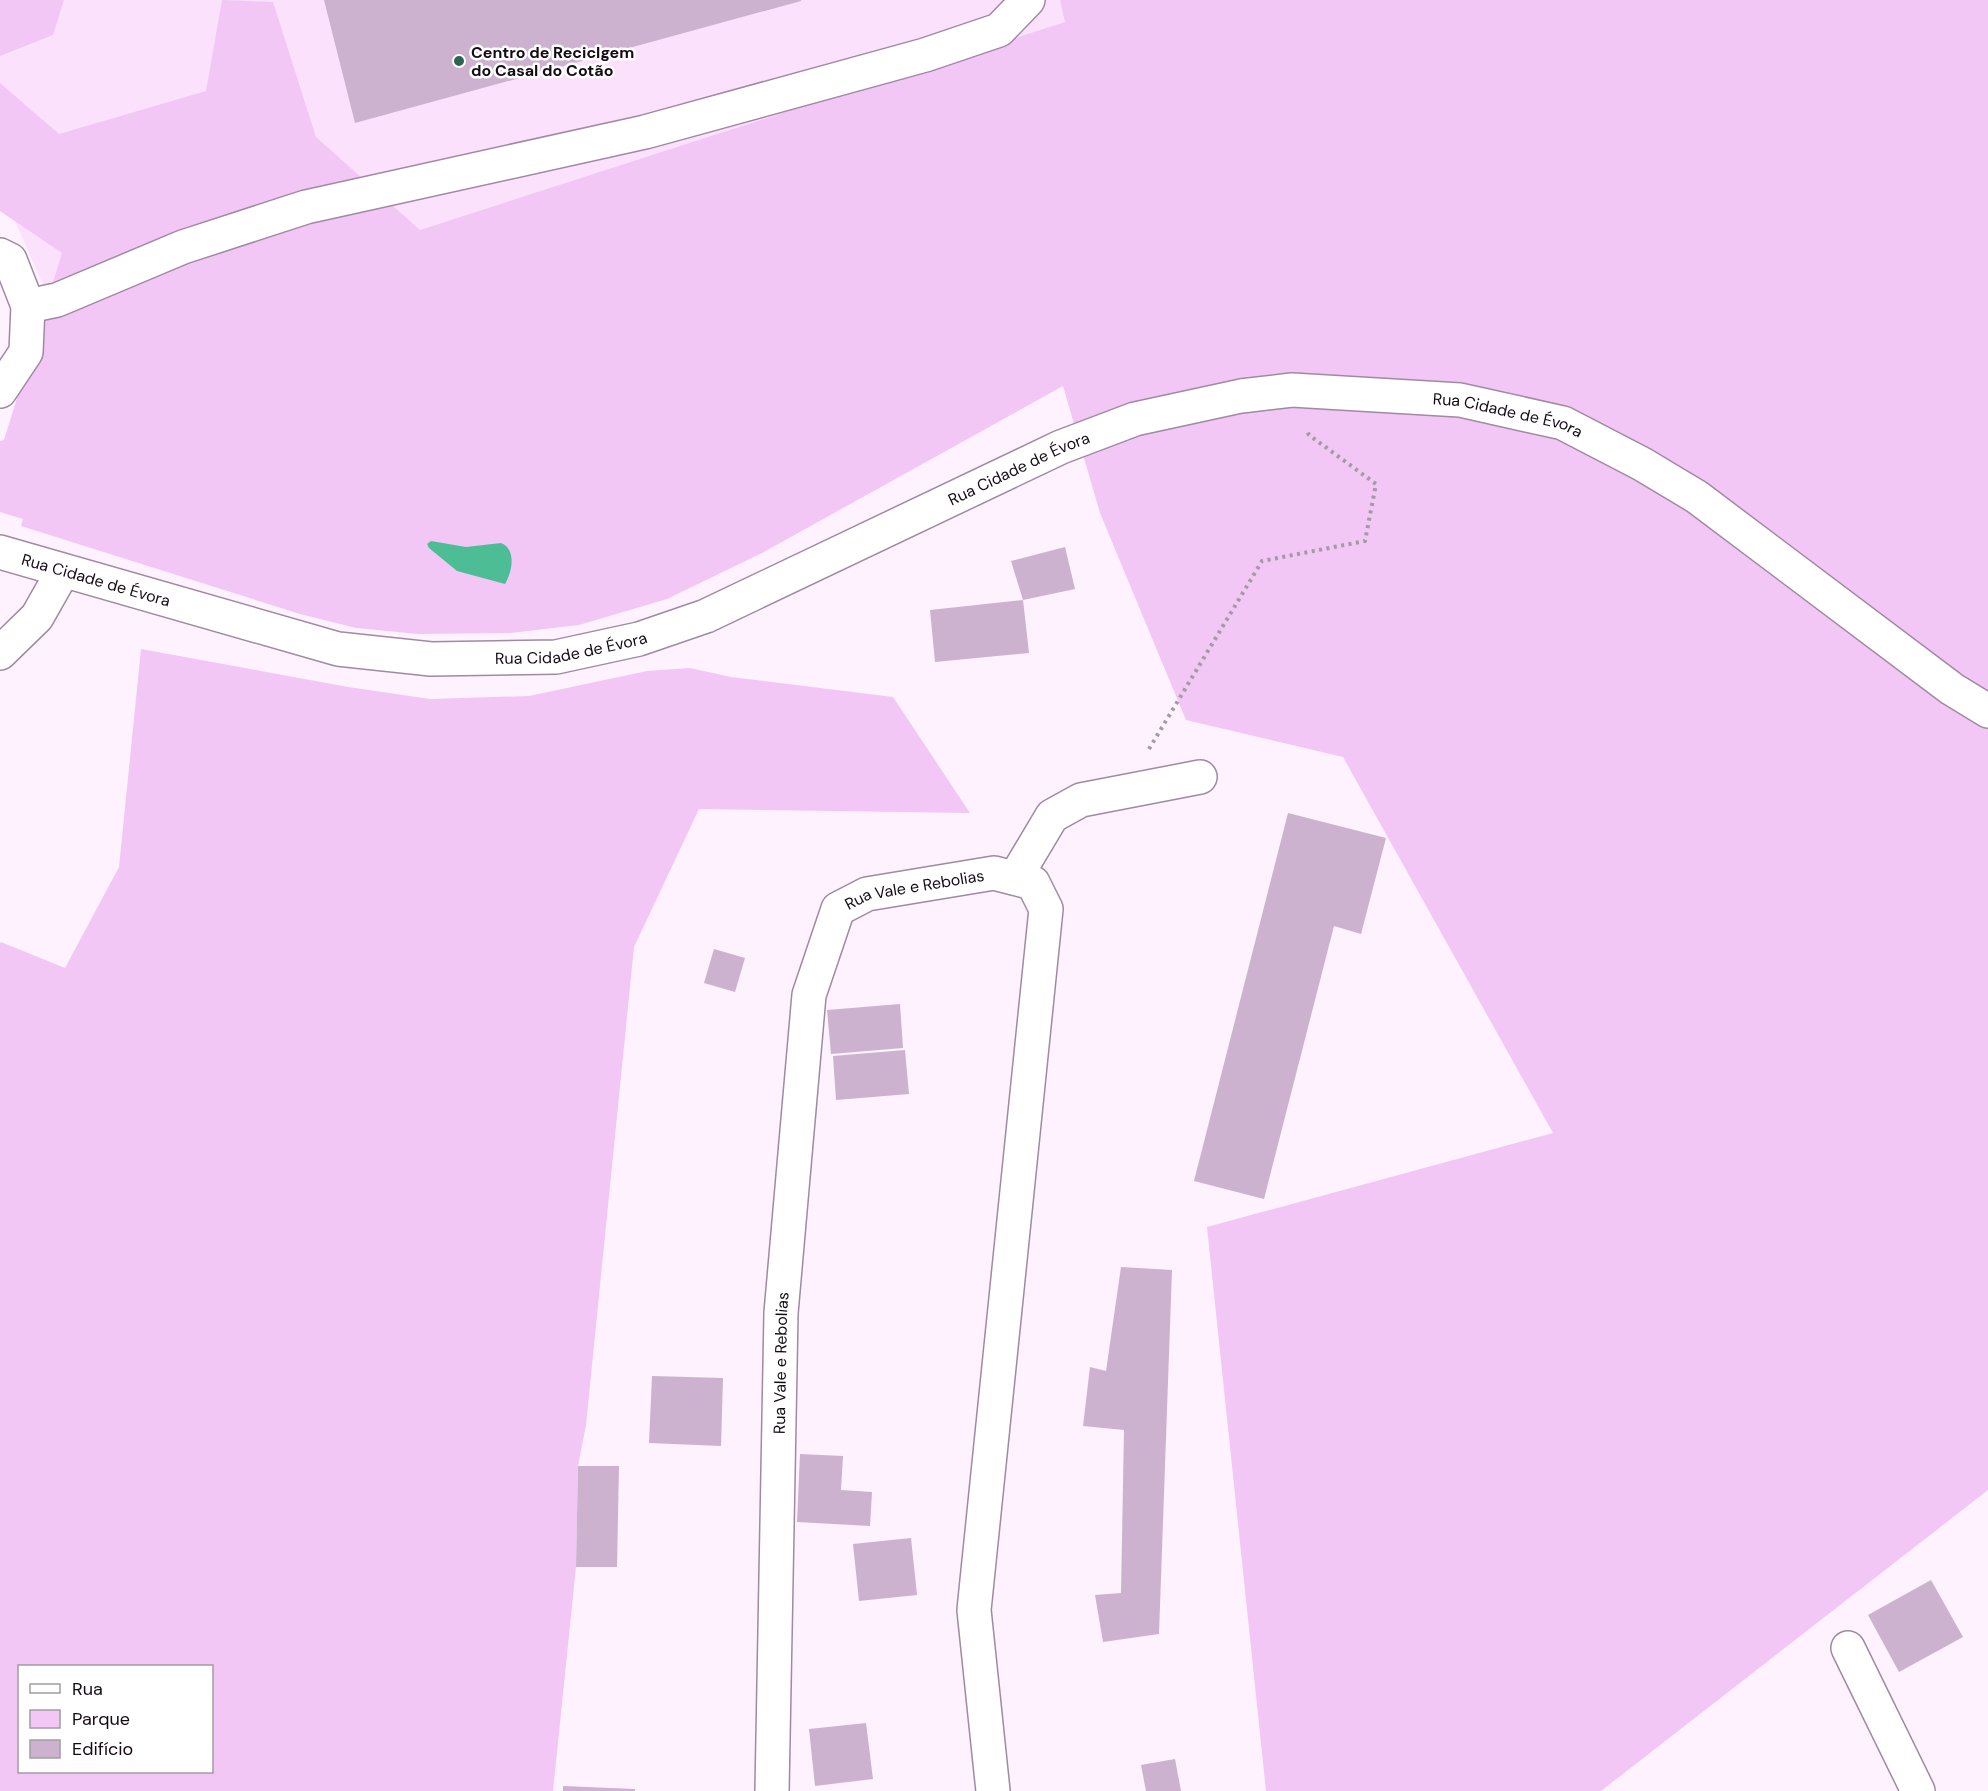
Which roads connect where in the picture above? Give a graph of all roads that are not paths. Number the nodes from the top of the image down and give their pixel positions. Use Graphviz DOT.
graph roads {
  1 [pos="1028,0"];
  2 [pos="0,255"];
  3 [pos="43,303"];
  4 [pos="0,392"];
  5 [pos="0,552"];
  6 [pos="63,571"];
  7 [pos="0,653"];
  8 [pos="1988,711"];
  9 [pos="1200,777"];
  10 [pos="1015,878"];
  11 [pos="1848,1648"];
  12 [pos="772,1791"];
  13 [pos="993,1791"];
  14 [pos="1918,1791"];
  1 -- 3 [label="street"];
  2 -- 3 [label="street"];
  3 -- 4 [label="street"];
  5 -- 6 [label="street, Rua Cidade de Évora"];
  6 -- 7 [label="street"];
  6 -- 8 [label="street, Rua Cidade de Évora"];
  9 -- 10 [label="street"];
  10 -- 12 [label="street, Rua Vale e Rebolias"];
  10 -- 13 [label="street, Rua Vale e Rebolias"];
  11 -- 14 [label="street"];
}
